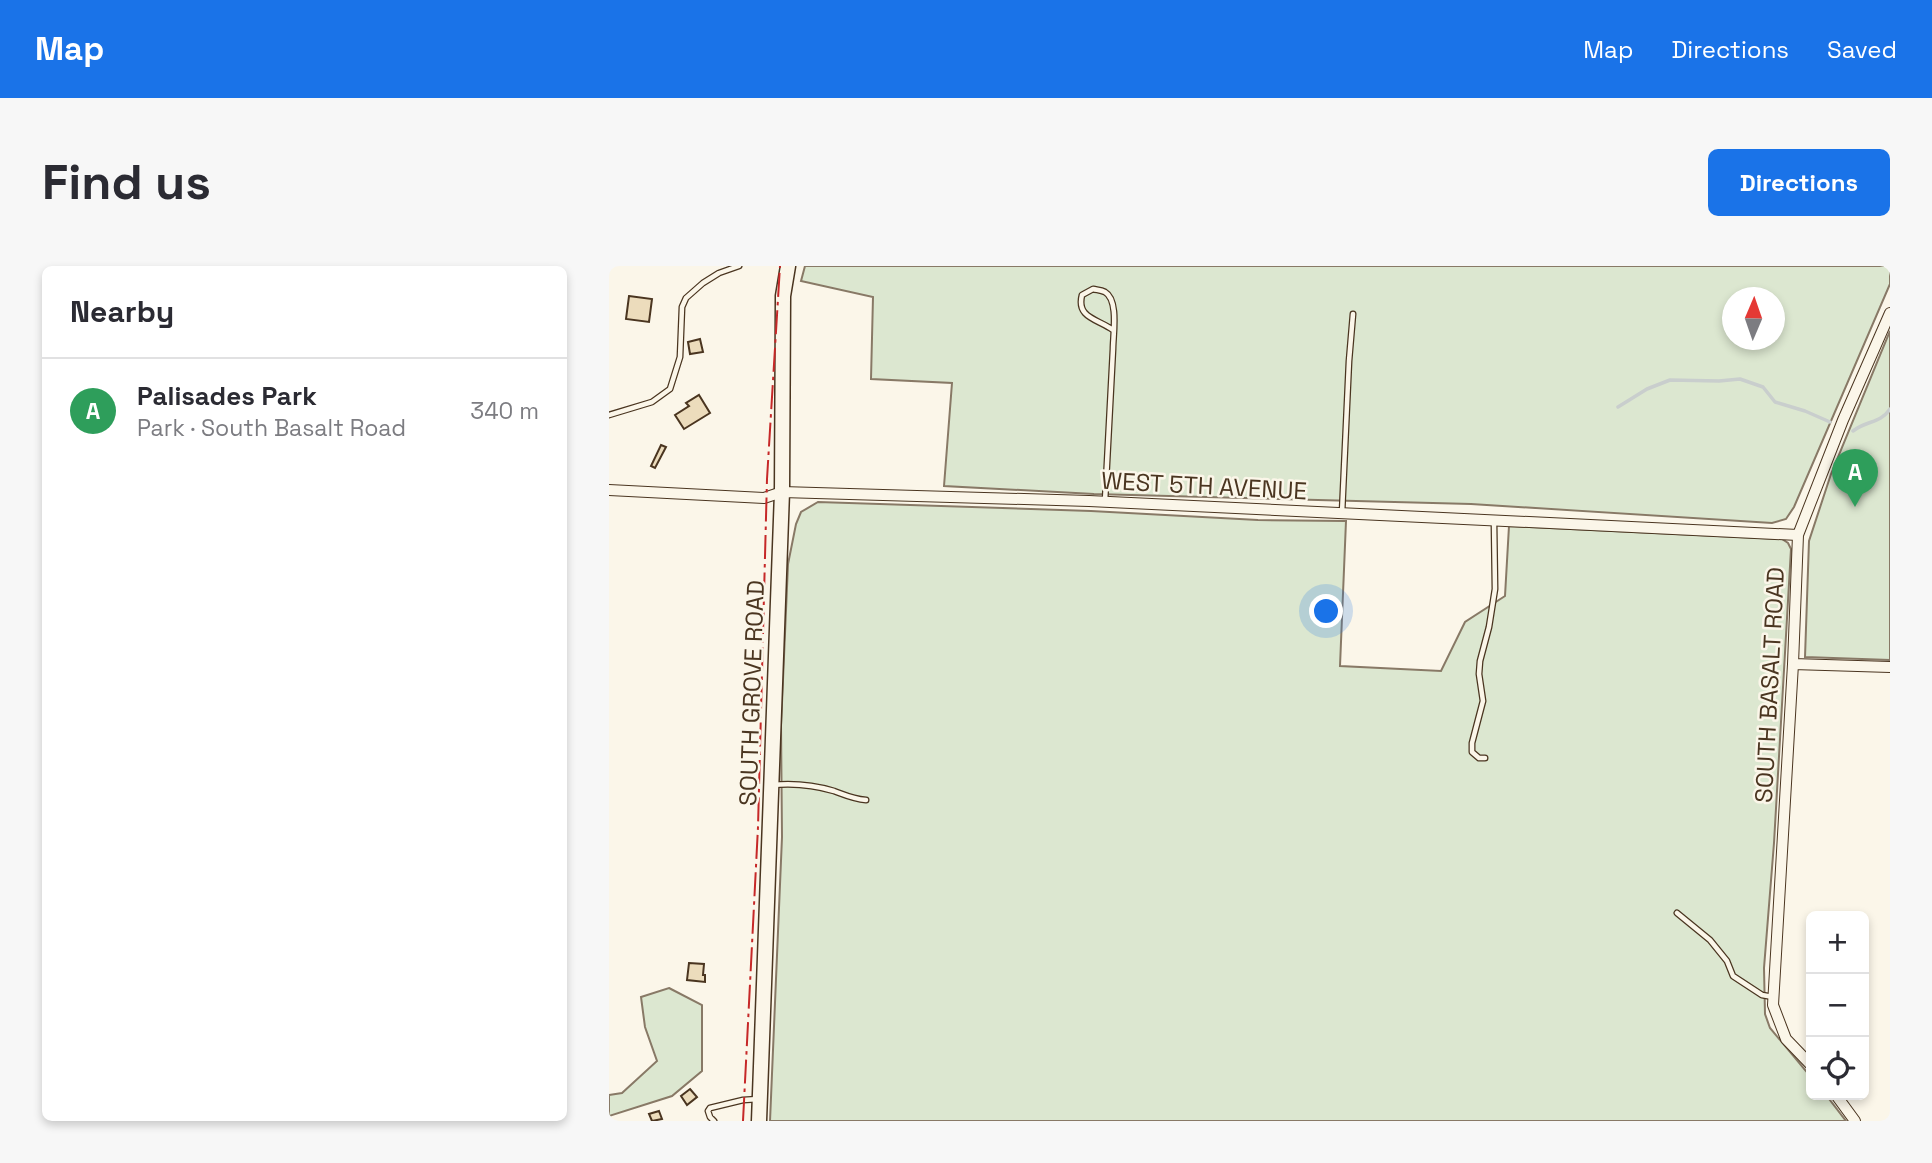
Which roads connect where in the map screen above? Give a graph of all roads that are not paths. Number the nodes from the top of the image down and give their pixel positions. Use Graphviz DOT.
graph roads {
  1 [pos="739,266"];
  2 [pos="788,266"];
  3 [pos="1890,313"];
  4 [pos="1353,314"];
  5 [pos="1113,330"];
  6 [pos="609,415"];
  7 [pos="609,490"];
  8 [pos="782,492"];
  9 [pos="1105,502"];
  10 [pos="1342,514"];
  11 [pos="1494,521"];
  12 [pos="1798,535"];
  13 [pos="1793,664"];
  14 [pos="1890,667"];
  15 [pos="1485,758"];
  16 [pos="772,785"];
  17 [pos="866,800"];
  18 [pos="1677,913"];
  19 [pos="1773,997"];
  20 [pos="1806,1060"];
  21 [pos="760,1098"];
  22 [pos="1840,1100"];
  23 [pos="714,1121"];
  24 [pos="759,1121"];
  25 [pos="1855,1121"];
  1 -- 6 [label="lane"];
  2 -- 8 [label="street, SOUTH GROVE ROAD"];
  3 -- 12 [label="street, SOUTH BASALT ROAD"];
  4 -- 10 [label="lane"];
  5 -- 5 [label="lane"];
  5 -- 9 [label="lane"];
  7 -- 8 [label="street, WEST 5TH AVENUE"];
  8 -- 9 [label="street, WEST 5TH AVENUE"];
  8 -- 16 [label="street, SOUTH GROVE ROAD"];
  9 -- 10 [label="street, WEST 5TH AVENUE"];
  10 -- 11 [label="street, WEST 5TH AVENUE"];
  11 -- 12 [label="street, WEST 5TH AVENUE"];
  11 -- 15 [label="lane"];
  12 -- 13 [label="street, SOUTH BASALT ROAD"];
  13 -- 14 [label="street"];
  13 -- 19 [label="street, SOUTH BASALT ROAD"];
  16 -- 17 [label="lane"];
  16 -- 21 [label="street, SOUTH GROVE ROAD"];
  18 -- 19 [label="lane"];
  19 -- 20 [label="street, SOUTH BASALT ROAD"];
  21 -- 23 [label="lane"];
  21 -- 24 [label="street, SOUTH GROVE ROAD"];
  22 -- 25 [label="street"];
}
